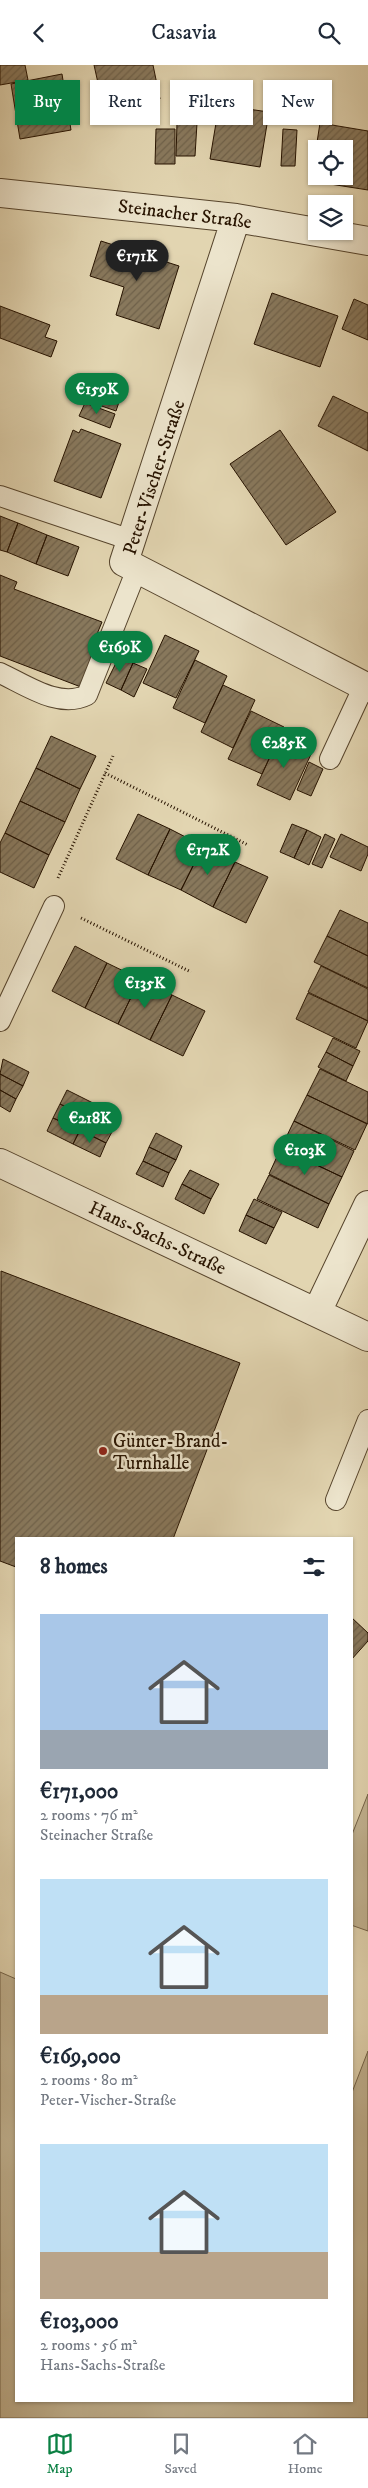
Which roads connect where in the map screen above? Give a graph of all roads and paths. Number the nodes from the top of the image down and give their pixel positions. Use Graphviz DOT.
graph roads {
  1 [pos="0,193"];
  2 [pos="236,218"];
  3 [pos="368,241"];
  4 [pos="0,495"];
  5 [pos="131,540"];
  6 [pos="137,569"];
  7 [pos="0,673"];
  8 [pos="366,687"];
  9 [pos="114,756"];
  10 [pos="330,759"];
  11 [pos="106,773"];
  12 [pos="248,845"];
  13 [pos="54,906"];
  14 [pos="191,972"];
  15 [pos="0,1021"];
  16 [pos="0,1163"];
  17 [pos="368,1205"];
  18 [pos="317,1312"];
  19 [pos="368,1337"];
  20 [pos="368,1420"];
  21 [pos="336,1500"];
  1 -- 2 [label="street, Steinacher Straße"];
  2 -- 3 [label="street, Steinacher Straße"];
  2 -- 5 [label="street, Peter-Vischer-Straße"];
  4 -- 5 [label="lane"];
  5 -- 6 [label="street, Peter-Vischer-Straße"];
  6 -- 7 [label="lane"];
  6 -- 8 [label="street, Peter-Vischer-Straße"];
  8 -- 10 [label="lane"];
  9 -- 11 [label="path"];
  11 -- 12 [label="path"];
  11 -- 13 [label="path"];
  13 -- 14 [label="path"];
  13 -- 15 [label="lane"];
  16 -- 18 [label="street, Hans-Sachs-Straße"];
  17 -- 18 [label="street"];
  18 -- 19 [label="street, Hans-Sachs-Straße"];
  20 -- 21 [label="lane"];
}
